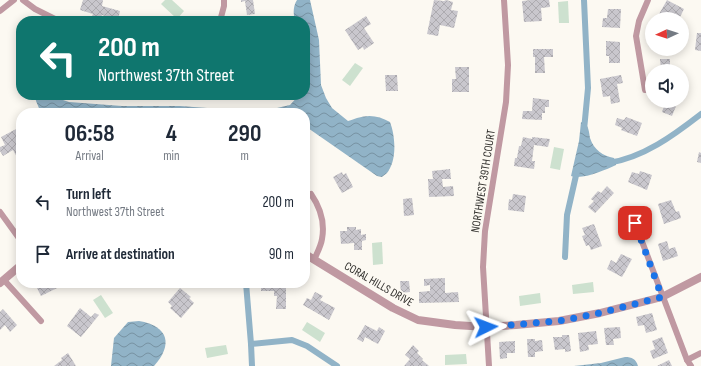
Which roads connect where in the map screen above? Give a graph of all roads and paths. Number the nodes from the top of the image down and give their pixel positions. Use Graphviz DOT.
graph roads {
  1 [pos="14,0"];
  2 [pos="24,0"];
  3 [pos="224,0"];
  4 [pos="504,0"];
  5 [pos="648,0"];
  6 [pos="0,11"];
  7 [pos="49,16"];
  8 [pos="221,16"];
  9 [pos="645,90"];
  10 [pos="311,194"];
  11 [pos="0,212"];
  12 [pos="635,223"];
  13 [pos="16,234"];
  14 [pos="310,257"];
  15 [pos="314,260"];
  16 [pos="16,269"];
  17 [pos="701,277"];
  18 [pos="2,282"];
  19 [pos="662,297"];
  20 [pos="41,321"];
  21 [pos="486,327"];
  22 [pos="701,353"];
  23 [pos="687,360"];
  24 [pos="488,366"];
  25 [pos="691,366"];
  1 -- 6 [label="street"];
  2 -- 7 [label="street"];
  3 -- 8 [label="street"];
  4 -- 21 [label="street, NORTHWEST 39TH COURT"];
  5 -- 9 [label="street"];
  10 -- 15 [label="street"];
  11 -- 13 [label="street"];
  12 -- 19 [label="street"];
  14 -- 15 [label="street, CORAL HILLS DRIVE"];
  15 -- 21 [label="street, CORAL HILLS DRIVE"];
  16 -- 18 [label="street"];
  17 -- 19 [label="street, CORAL HILLS DRIVE"];
  18 -- 20 [label="street"];
  19 -- 21 [label="street, CORAL HILLS DRIVE"];
  19 -- 23 [label="street"];
  21 -- 24 [label="street, NORTHWEST 39TH COURT"];
  22 -- 23 [label="street"];
  23 -- 25 [label="street"];
}
